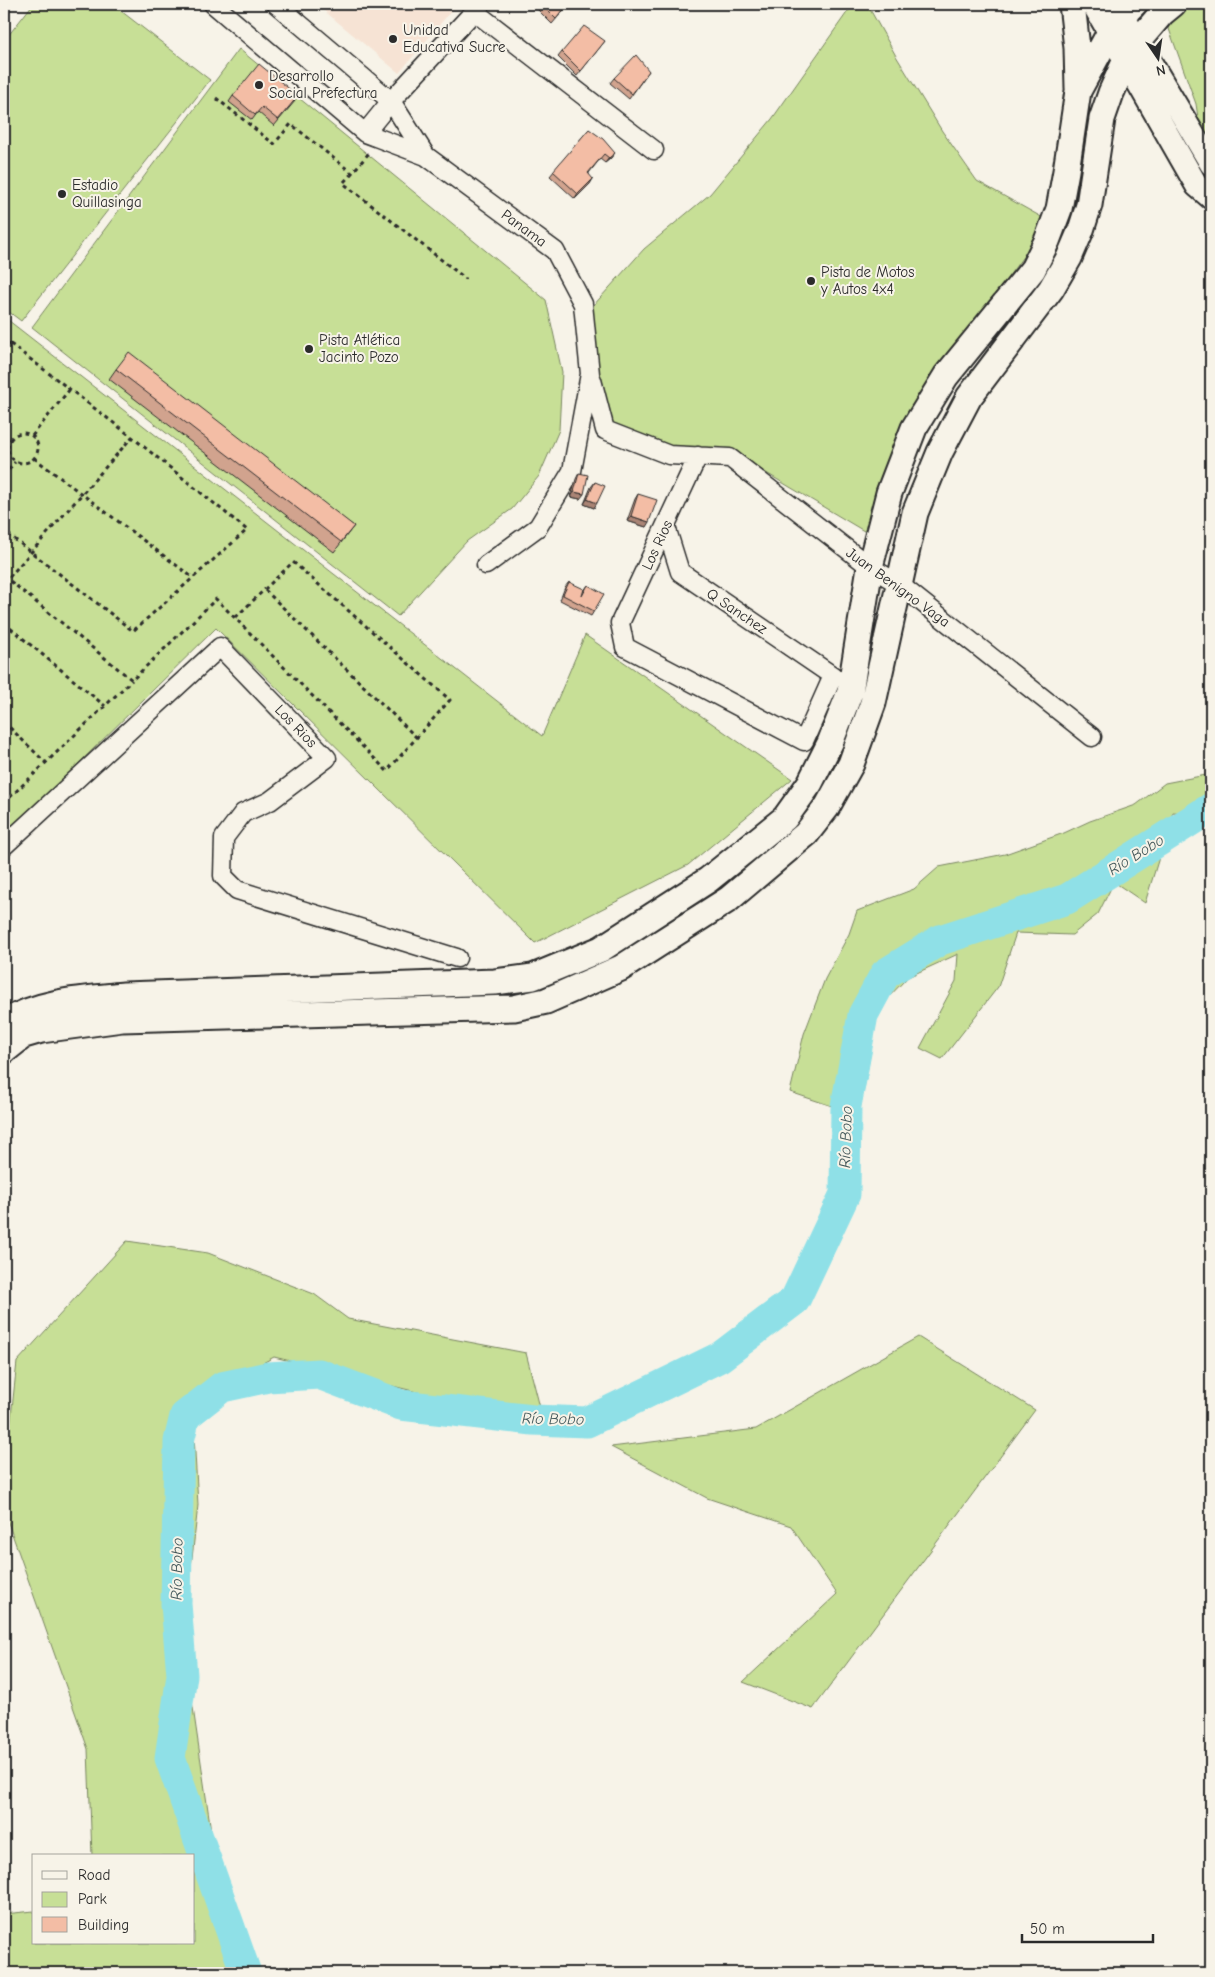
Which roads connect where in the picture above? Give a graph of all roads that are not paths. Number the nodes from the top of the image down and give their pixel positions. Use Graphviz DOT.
graph roads {
  1 [pos="213,4"];
  2 [pos="276,4"];
  3 [pos="1072,4"];
  4 [pos="1093,4"];
  5 [pos="1173,4"];
  6 [pos="478,8"];
  7 [pos="1120,14"];
  8 [pos="1139,40"];
  9 [pos="1125,62"];
  10 [pos="1078,91"];
  11 [pos="391,101"];
  12 [pos="365,133"];
  13 [pos="654,150"];
  14 [pos="426,156"];
  15 [pos="1211,164"];
  16 [pos="1211,198"];
  17 [pos="590,374"];
  18 [pos="698,456"];
  19 [pos="666,527"];
  20 [pos="486,565"];
  21 [pos="870,567"];
  22 [pos="899,584"];
  23 [pos="1092,737"];
  24 [pos="804,741"];
  25 [pos="4,846"];
  26 [pos="457,958"];
  27 [pos="4,1023"];
  28 [pos="4,1051"];
  1 -- 12 [label="street"];
  2 -- 11 [label="street, Panama"];
  3 -- 10 [label="main road"];
  4 -- 7 [label="street"];
  5 -- 8 [label="main road"];
  6 -- 11 [label="street"];
  6 -- 13 [label="street"];
  7 -- 8 [label="street"];
  7 -- 9 [label="street"];
  7 -- 10 [label="main road"];
  8 -- 9 [label="main road"];
  8 -- 15 [label="street"];
  9 -- 16 [label="street"];
  9 -- 22 [label="main road"];
  10 -- 21 [label="main road"];
  11 -- 12 [label="street"];
  11 -- 14 [label="street, Panama"];
  12 -- 14 [label="street"];
  14 -- 17 [label="street, Panama"];
  17 -- 18 [label="street"];
  17 -- 20 [label="street, Panama"];
  18 -- 19 [label="street, Los Rios"];
  18 -- 21 [label="street, Juan Benigno Vaga"];
  19 -- 24 [label="street, Q Sanchez"];
  19 -- 24 [label="street, Los Rios"];
  21 -- 22 [label="street, Juan Benigno Vaga"];
  21 -- 27 [label="main road"];
  22 -- 23 [label="street, Juan Benigno Vaga"];
  22 -- 28 [label="main road"];
  25 -- 26 [label="street, Los Rios"];
}
